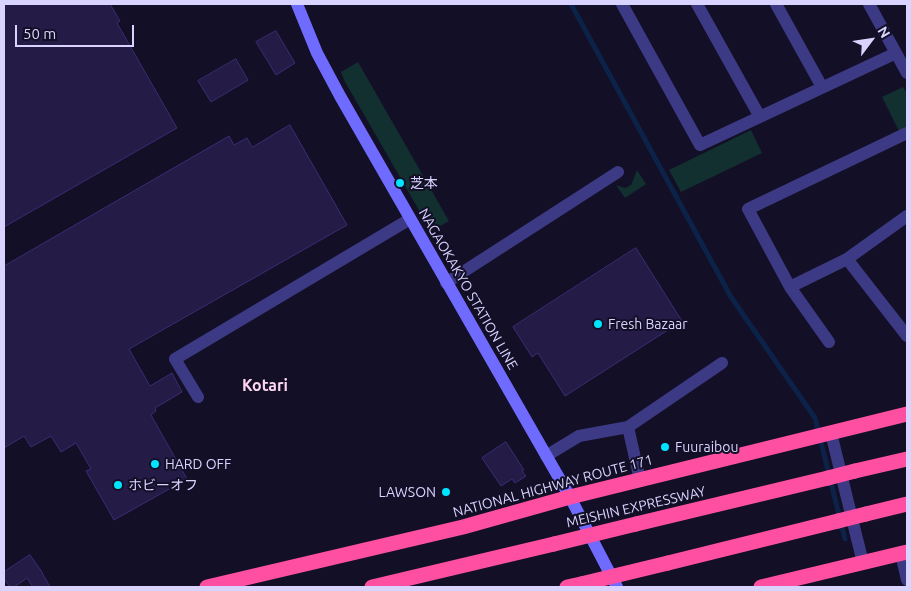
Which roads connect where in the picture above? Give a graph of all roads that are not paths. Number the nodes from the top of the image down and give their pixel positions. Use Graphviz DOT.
graph roads {
  1 [pos="297,4"];
  2 [pos="622,4"];
  3 [pos="698,4"];
  4 [pos="776,4"];
  5 [pos="870,4"];
  6 [pos="896,53"];
  7 [pos="907,73"];
  8 [pos="822,87"];
  9 [pos="760,117"];
  10 [pos="907,133"];
  11 [pos="618,172"];
  12 [pos="907,216"];
  13 [pos="410,220"];
  14 [pos="847,260"];
  15 [pos="446,283"];
  16 [pos="790,287"];
  17 [pos="907,336"];
  18 [pos="829,342"];
  19 [pos="722,363"];
  20 [pos="198,397"];
  21 [pos="907,414"];
  22 [pos="628,427"];
  23 [pos="824,435"];
  24 [pos="546,456"];
  25 [pos="907,459"];
  26 [pos="640,480"];
  27 [pos="570,497"];
  28 [pos="907,504"];
  29 [pos="904,553"];
  30 [pos="863,563"];
  31 [pos="907,580"];
  32 [pos="574,586"];
  33 [pos="207,587"];
  34 [pos="372,587"];
  35 [pos="617,587"];
  36 [pos="761,587"];
  1 -- 13 [label="main road, NAGAOKAKYO STATION LINE"];
  2 -- 9 [label="street"];
  3 -- 9 [label="street"];
  4 -- 8 [label="street"];
  5 -- 6 [label="street"];
  6 -- 7 [label="street"];
  6 -- 8 [label="street"];
  8 -- 9 [label="street"];
  10 -- 16 [label="street"];
  11 -- 15 [label="street"];
  12 -- 14 [label="street"];
  13 -- 15 [label="main road, NAGAOKAKYO STATION LINE"];
  13 -- 20 [label="street"];
  14 -- 16 [label="street"];
  14 -- 17 [label="street"];
  15 -- 24 [label="main road, NAGAOKAKYO STATION LINE"];
  16 -- 18 [label="street"];
  19 -- 22 [label="street"];
  21 -- 23 [label="highway, NATIONAL HIGHWAY ROUTE 171"];
  22 -- 24 [label="street"];
  22 -- 26 [label="street"];
  23 -- 26 [label="highway, NATIONAL HIGHWAY ROUTE 171"];
  23 -- 30 [label="street"];
  24 -- 27 [label="main road, NAGAOKAKYO STATION LINE"];
  25 -- 34 [label="highway, MEISHIN EXPRESSWAY, bridge"];
  26 -- 27 [label="highway, NATIONAL HIGHWAY ROUTE 171"];
  27 -- 33 [label="highway, NATIONAL HIGHWAY ROUTE 171"];
  27 -- 35 [label="main road, NAGAOKAKYO STATION LINE"];
  28 -- 32 [label="highway, bridge"];
  29 -- 30 [label="highway"];
  29 -- 31 [label="street"];
  30 -- 36 [label="highway"];
}
